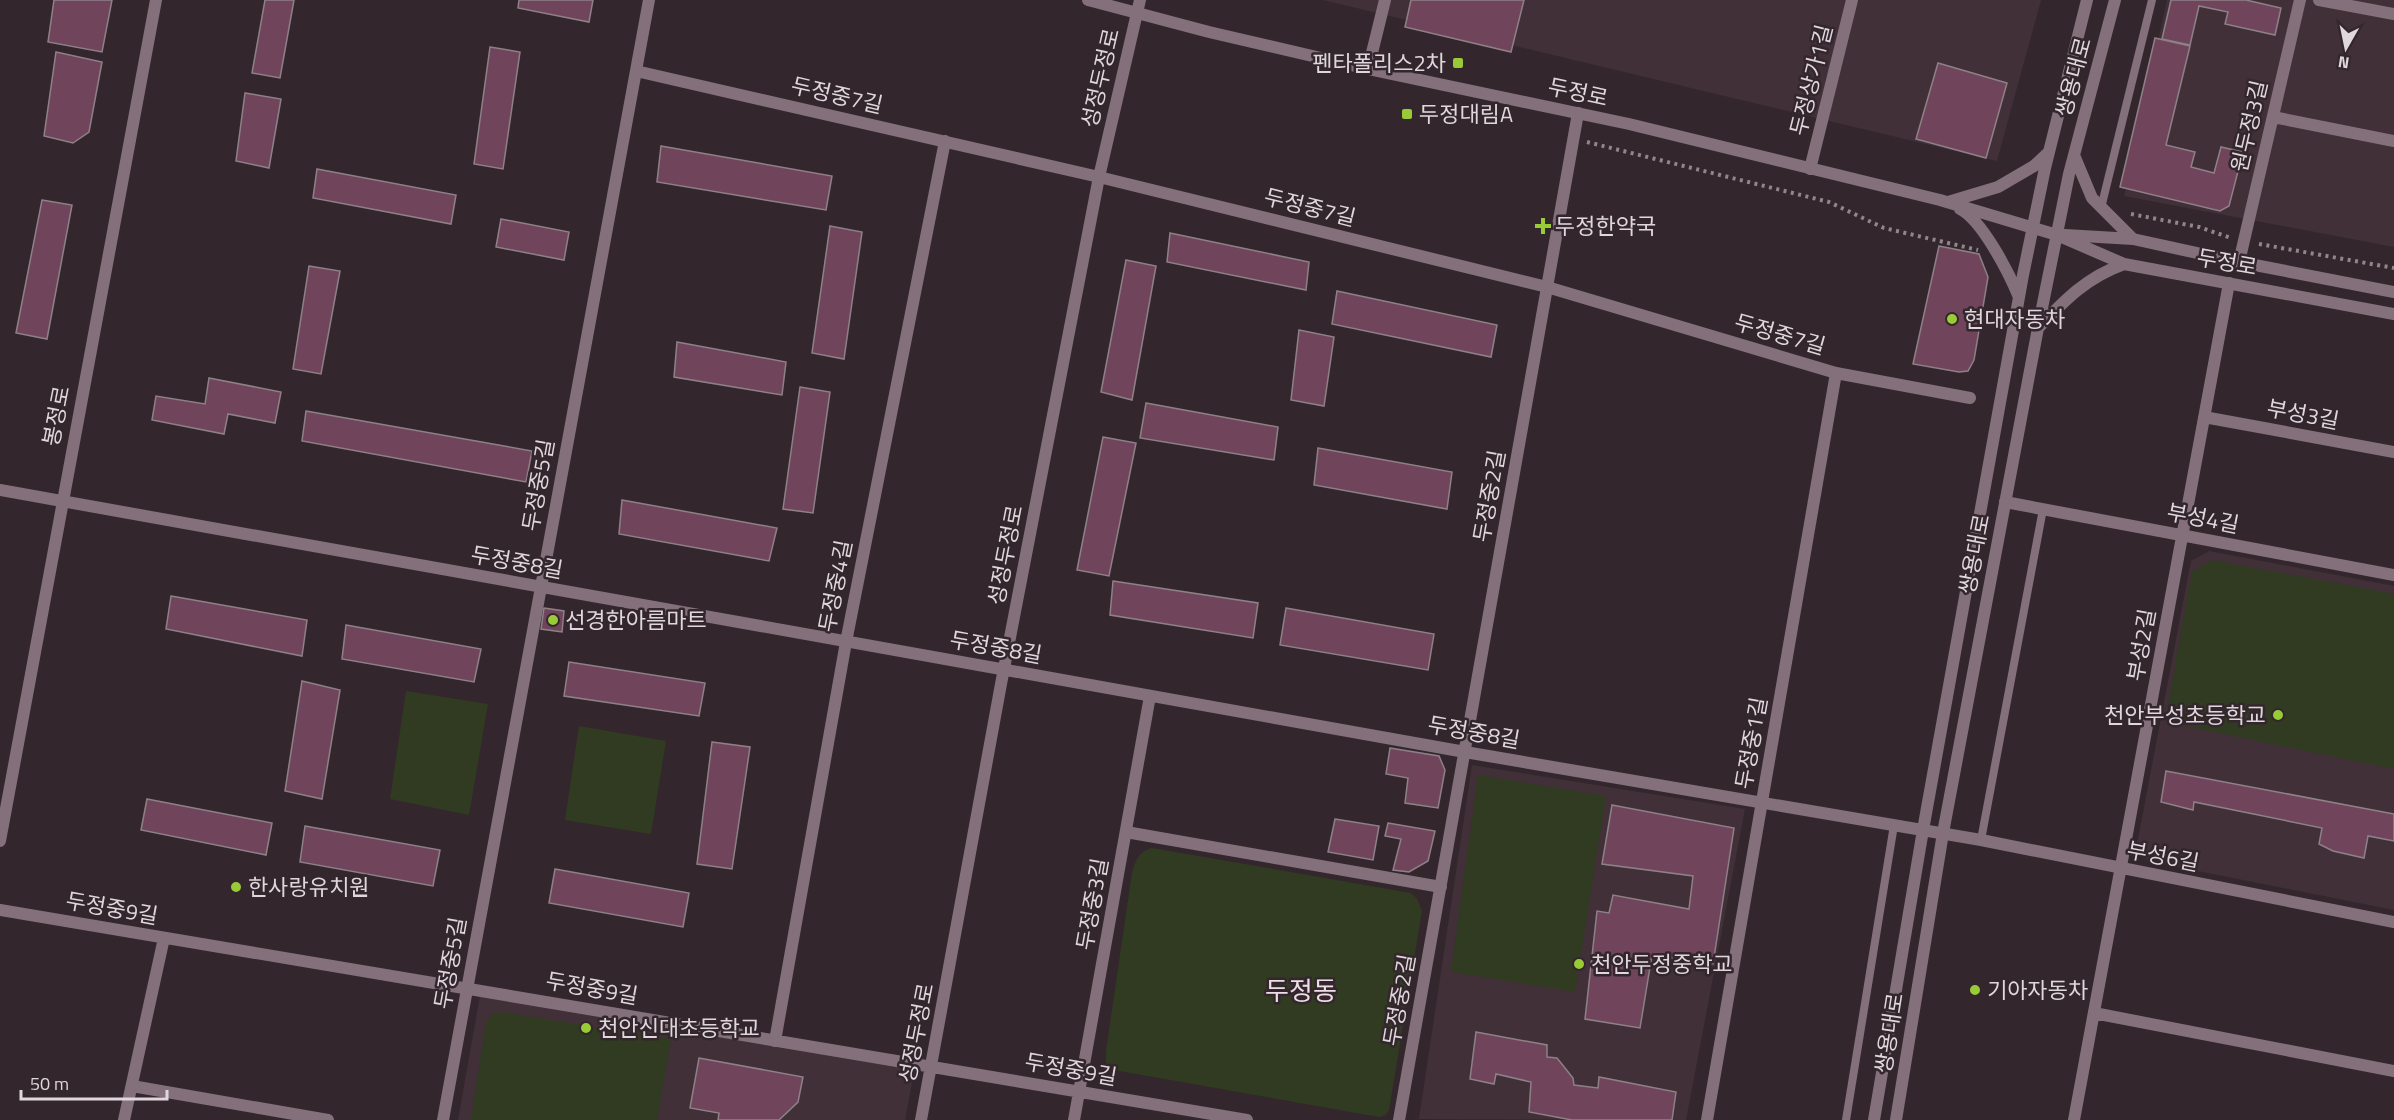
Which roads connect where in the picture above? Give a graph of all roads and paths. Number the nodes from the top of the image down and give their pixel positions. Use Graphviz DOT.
graph roads {
  1 [pos="156,0"];
  2 [pos="650,0"];
  3 [pos="1088,0"];
  4 [pos="1140,0"];
  5 [pos="1385,0"];
  6 [pos="1852,0"];
  7 [pos="2087,0"];
  8 [pos="2115,0"];
  9 [pos="2152,0"];
  10 [pos="2300,0"];
  11 [pos="2319,0"];
  12 [pos="1136,13"];
  13 [pos="2394,14"];
  14 [pos="1368,69"];
  15 [pos="636,71"];
  16 [pos="1578,113"];
  17 [pos="2273,117"];
  18 [pos="1573,139"];
  19 [pos="945,141"];
  20 [pos="2394,141"];
  21 [pos="2049,152"];
  22 [pos="2074,154"];
  23 [pos="1810,169"];
  24 [pos="1099,177"];
  25 [pos="1947,202"];
  26 [pos="2101,208"];
  27 [pos="2032,229"];
  28 [pos="2057,235"];
  29 [pos="2133,239"];
  30 [pos="1999,255"];
  31 [pos="2239,262"];
  32 [pos="2124,264"];
  33 [pos="2229,284"];
  34 [pos="1547,287"];
  35 [pos="2394,292"];
  36 [pos="2019,297"];
  37 [pos="2394,314"];
  38 [pos="2038,328"];
  39 [pos="1836,373"];
  40 [pos="1971,398"];
  41 [pos="2204,417"];
  42 [pos="2394,453"];
  43 [pos="0,490"];
  44 [pos="61,502"];
  45 [pos="2005,502"];
  46 [pos="2043,509"];
  47 [pos="2182,536"];
  48 [pos="2394,575"];
  49 [pos="540,587"];
  50 [pos="846,642"];
  51 [pos="1004,670"];
  52 [pos="1150,696"];
  53 [pos="1465,752"];
  54 [pos="1762,802"];
  55 [pos="1894,825"];
  56 [pos="1923,830"];
  57 [pos="1126,831"];
  58 [pos="1943,833"];
  59 [pos="1981,840"];
  60 [pos="0,841"];
  61 [pos="2121,869"];
  62 [pos="1441,887"];
  63 [pos="0,910"];
  64 [pos="2394,922"];
  65 [pos="164,938"];
  66 [pos="466,989"];
  67 [pos="2094,1013"];
  68 [pos="775,1041"];
  69 [pos="932,1067"];
  70 [pos="2394,1071"];
  71 [pos="132,1086"];
  72 [pos="1079,1092"];
  73 [pos="124,1120"];
  74 [pos="328,1120"];
  75 [pos="443,1120"];
  76 [pos="921,1120"];
  77 [pos="1074,1120"];
  78 [pos="1247,1120"];
  79 [pos="1400,1120"];
  80 [pos="1707,1120"];
  81 [pos="1846,1120"];
  82 [pos="1874,1120"];
  83 [pos="1896,1120"];
  84 [pos="2074,1120"];
  1 -- 44 [label="street, 봉정로"];
  2 -- 15 [label="street, 두정중5길"];
  3 -- 12 [label="street, 두정로"];
  4 -- 12 [label="street, 성정두정로"];
  5 -- 14 [label="street"];
  6 -- 23 [label="street, 두정상가1길"];
  7 -- 21 [label="street, 쌍용대로"];
  8 -- 22 [label="street, 쌍용대로"];
  9 -- 26 [label="lane"];
  10 -- 17 [label="street, 원두정3길"];
  11 -- 13 [label="street"];
  12 -- 14 [label="street, 두정로"];
  12 -- 24 [label="street, 성정두정로"];
  14 -- 16 [label="street, 두정로"];
  15 -- 19 [label="street, 두정중7길"];
  15 -- 49 [label="street, 두정중5길"];
  16 -- 18 [label="street, 두정중2길"];
  16 -- 23 [label="street, 두정로"];
  17 -- 20 [label="street"];
  17 -- 31 [label="street, 원두정3길"];
  18 -- 30 [label="path"];
  18 -- 34 [label="street, 두정중2길"];
  19 -- 24 [label="street, 두정중7길"];
  19 -- 50 [label="street, 두정중4길"];
  21 -- 25 [label="street"];
  21 -- 27 [label="street, 쌍용대로"];
  22 -- 26 [label="street"];
  22 -- 28 [label="street, 쌍용대로"];
  23 -- 25 [label="street, 두정로"];
  24 -- 34 [label="street, 두정중7길"];
  24 -- 51 [label="street, 성정두정로"];
  25 -- 27 [label="street, 두정로"];
  25 -- 30 [label="street"];
  26 -- 29 [label="street"];
  27 -- 28 [label="street, 두정로"];
  27 -- 36 [label="street, 쌍용대로"];
  28 -- 29 [label="street, 두정로"];
  28 -- 32 [label="street, 두정로"];
  28 -- 38 [label="street, 쌍용대로"];
  29 -- 31 [label="street, 두정로"];
  30 -- 36 [label="street"];
  31 -- 35 [label="street, 두정로"];
  32 -- 33 [label="street, 두정로"];
  32 -- 38 [label="street"];
  33 -- 37 [label="street, 두정로"];
  33 -- 41 [label="street, 부성2길"];
  34 -- 39 [label="street, 두정중7길"];
  34 -- 53 [label="street, 두정중2길"];
  36 -- 56 [label="street, 쌍용대로"];
  38 -- 45 [label="street, 쌍용대로"];
  39 -- 40 [label="street, 두정중7길"];
  39 -- 54 [label="street, 두정중1길"];
  41 -- 42 [label="street, 부성3길"];
  41 -- 47 [label="street, 부성2길"];
  43 -- 44 [label="street, 두정중8길"];
  44 -- 49 [label="street, 두정중8길"];
  44 -- 60 [label="street, 봉정로"];
  45 -- 46 [label="street, 부성4길"];
  45 -- 58 [label="street, 쌍용대로"];
  46 -- 47 [label="street, 부성4길"];
  46 -- 59 [label="lane"];
  47 -- 48 [label="street, 부성4길"];
  47 -- 61 [label="street, 부성2길"];
  49 -- 50 [label="street, 두정중8길"];
  49 -- 66 [label="street, 두정중5길"];
  50 -- 51 [label="street, 두정중8길"];
  50 -- 68 [label="street, 두정중4길"];
  51 -- 52 [label="street, 두정중8길"];
  51 -- 69 [label="street, 성정두정로"];
  52 -- 53 [label="street, 두정중8길"];
  52 -- 57 [label="street, 두정중3길"];
  53 -- 54 [label="street, 두정중8길"];
  53 -- 62 [label="street, 두정중2길"];
  54 -- 55 [label="street, 두정중8길"];
  54 -- 80 [label="street, 두정중1길"];
  55 -- 56 [label="street, 두정중8길"];
  55 -- 81 [label="lane"];
  56 -- 58 [label="street, 부성6길"];
  56 -- 82 [label="street, 쌍용대로"];
  57 -- 62 [label="street"];
  57 -- 72 [label="street, 두정중3길"];
  58 -- 59 [label="street, 부성6길"];
  58 -- 83 [label="street, 쌍용대로"];
  59 -- 61 [label="street, 부성6길"];
  61 -- 64 [label="street, 부성6길"];
  61 -- 67 [label="street, 부성2길"];
  62 -- 79 [label="street, 두정중2길"];
  63 -- 65 [label="street, 두정중9길"];
  65 -- 66 [label="street, 두정중9길"];
  65 -- 71 [label="street"];
  66 -- 68 [label="street, 두정중9길"];
  66 -- 75 [label="street, 두정중5길"];
  67 -- 70 [label="street"];
  67 -- 84 [label="street, 부성2길"];
  68 -- 69 [label="street, 두정중9길"];
  69 -- 72 [label="street, 두정중9길"];
  69 -- 76 [label="street, 성정두정로"];
  71 -- 73 [label="street"];
  71 -- 74 [label="street"];
  72 -- 77 [label="street, 두정중3길"];
  72 -- 78 [label="street, 두정중9길"];
}
